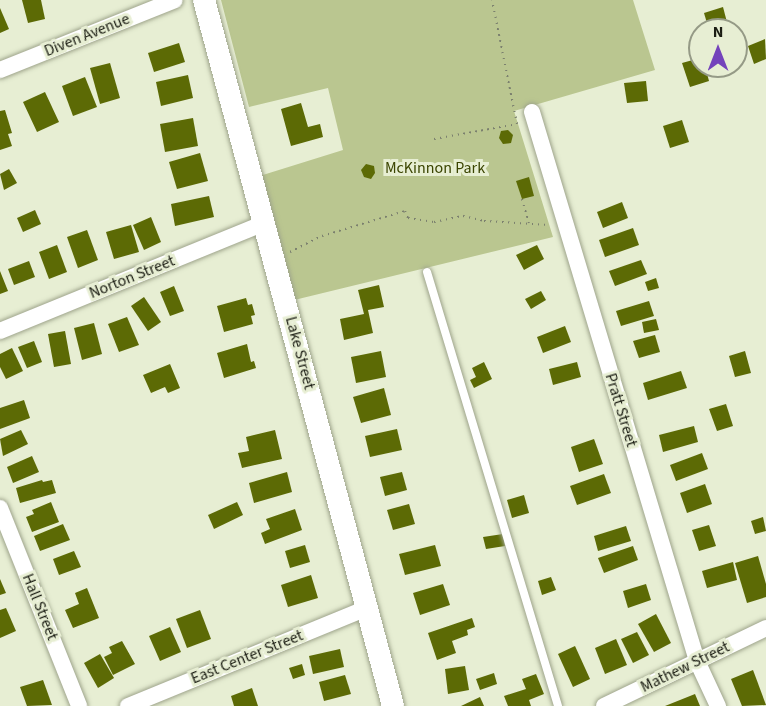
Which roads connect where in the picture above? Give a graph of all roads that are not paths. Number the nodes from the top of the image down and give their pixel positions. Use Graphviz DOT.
graph roads {
  1 [pos="175,0"];
  2 [pos="204,0"];
  3 [pos="0,70"];
  4 [pos="532,112"];
  5 [pos="265,223"];
  6 [pos="427,272"];
  7 [pos="0,331"];
  8 [pos="0,508"];
  9 [pos="367,608"];
  10 [pos="766,628"];
  11 [pos="697,661"];
  12 [pos="79,706"];
  13 [pos="128,706"];
  14 [pos="393,706"];
  15 [pos="558,706"];
  16 [pos="604,706"];
  17 [pos="718,706"];
  1 -- 3 [label="street, Diven Avenue"];
  2 -- 5 [label="main road, Lake Street"];
  4 -- 11 [label="street, Pratt Street"];
  5 -- 7 [label="street, Norton Street"];
  5 -- 9 [label="main road, Lake Street"];
  6 -- 15 [label="lane"];
  8 -- 12 [label="street, Hall Street"];
  9 -- 13 [label="street, East Center Street"];
  9 -- 14 [label="main road, Lake Street"];
  10 -- 11 [label="street, Mathew Street"];
  11 -- 16 [label="street, Mathew Street"];
  11 -- 17 [label="street, Pratt Street"];
}
